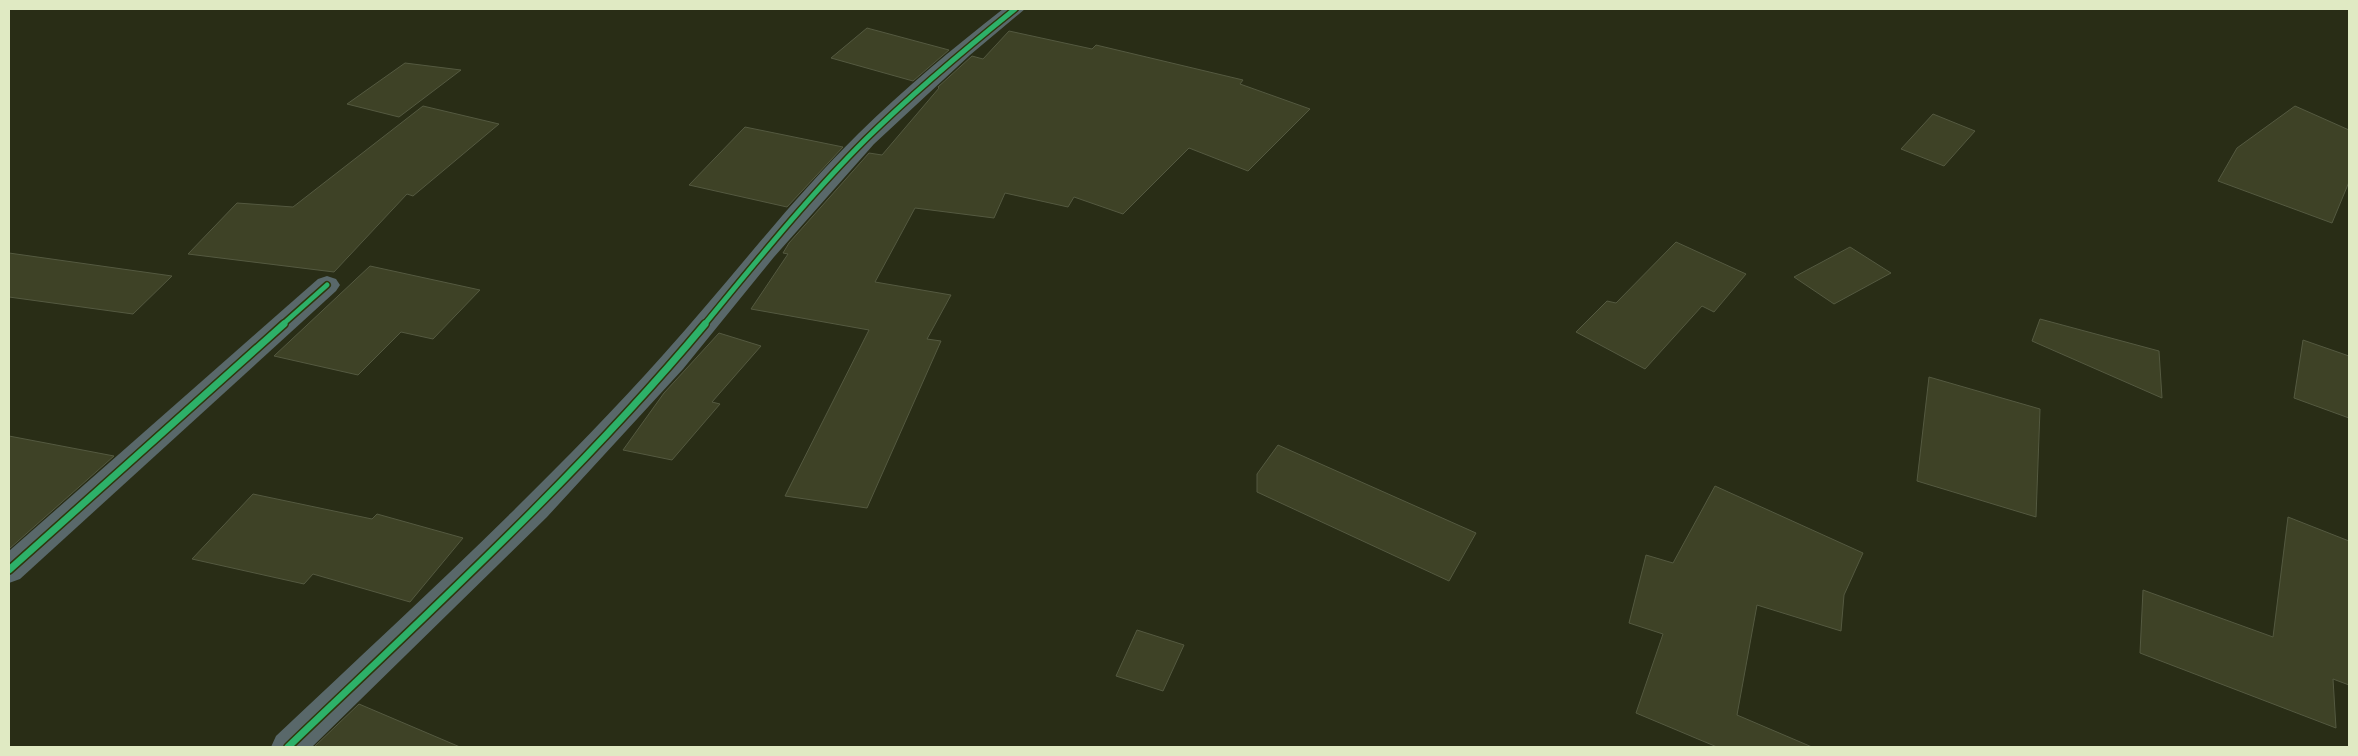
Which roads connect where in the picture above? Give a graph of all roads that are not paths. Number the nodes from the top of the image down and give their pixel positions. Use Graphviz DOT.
graph roads {
  1 [pos="1015,9"];
  2 [pos="327,285"];
  3 [pos="9,570"];
  4 [pos="288,747"];
  1 -- 4 [label="street"];
  2 -- 3 [label="street"];
}
